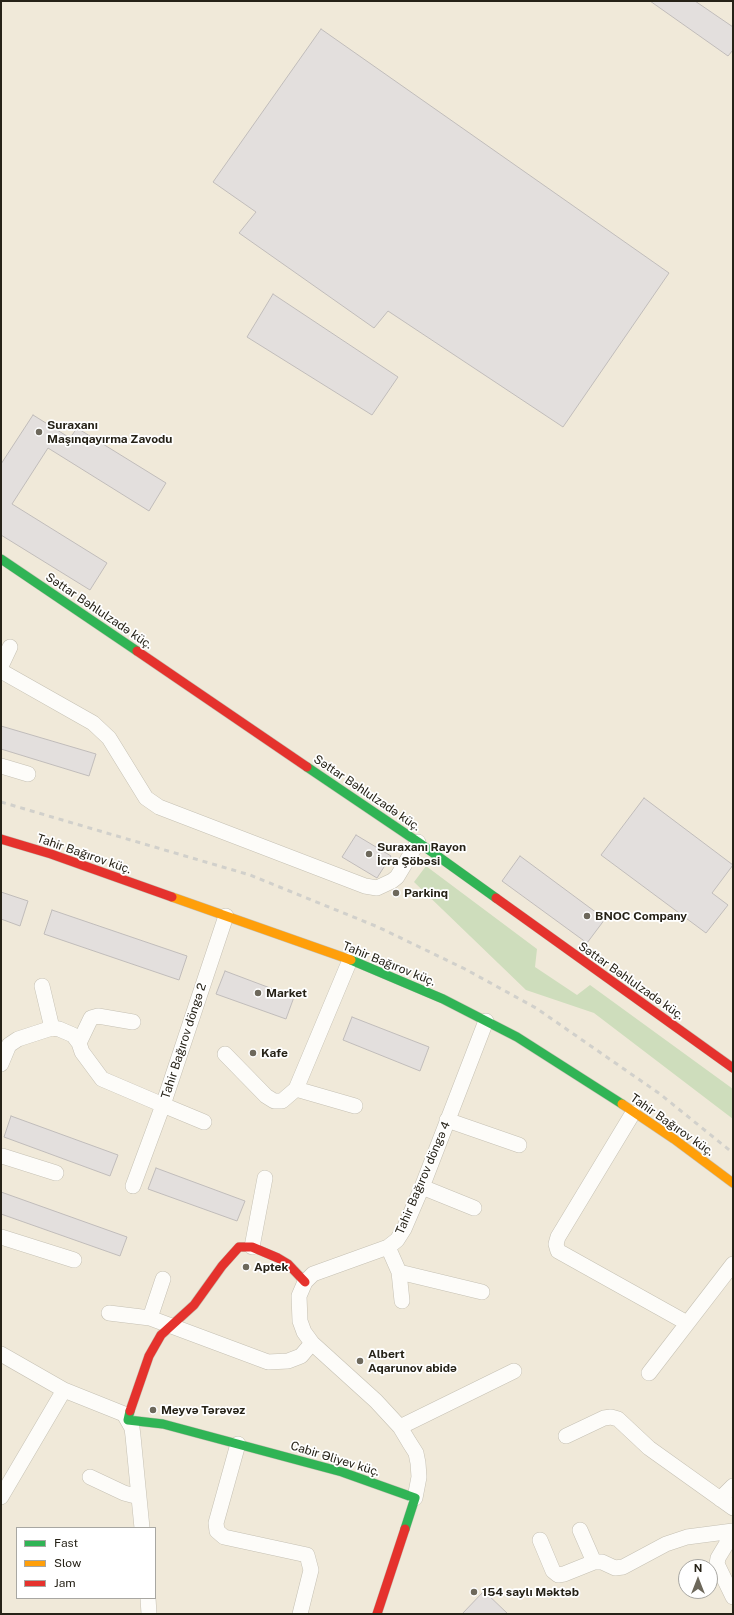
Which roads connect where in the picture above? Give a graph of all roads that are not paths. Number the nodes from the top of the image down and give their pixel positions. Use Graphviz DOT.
graph roads {
  1 [pos="1,559"];
  2 [pos="10,647"];
  3 [pos="1,666"];
  4 [pos="1,671"];
  5 [pos="1,766"];
  6 [pos="28,774"];
  7 [pos="1,839"];
  8 [pos="418,842"];
  9 [pos="226,916"];
  10 [pos="350,960"];
  11 [pos="42,986"];
  12 [pos="486,1021"];
  13 [pos="133,1022"];
  14 [pos="52,1028"];
  15 [pos="79,1043"];
  16 [pos="225,1054"];
  17 [pos="1,1064"];
  18 [pos="733,1068"];
  19 [pos="296,1089"];
  20 [pos="162,1105"];
  21 [pos="355,1106"];
  22 [pos="633,1112"];
  23 [pos="447,1120"];
  24 [pos="204,1122"];
  25 [pos="519,1145"];
  26 [pos="1,1156"];
  27 [pos="56,1173"];
  28 [pos="265,1178"];
  29 [pos="733,1183"];
  30 [pos="133,1186"];
  31 [pos="422,1187"];
  32 [pos="474,1208"];
  33 [pos="1,1237"];
  34 [pos="252,1247"];
  35 [pos="388,1247"];
  36 [pos="74,1260"];
  37 [pos="733,1264"];
  38 [pos="398,1272"];
  39 [pos="163,1279"];
  40 [pos="305,1282"];
  41 [pos="482,1292"];
  42 [pos="402,1301"];
  43 [pos="109,1313"];
  44 [pos="150,1318"];
  45 [pos="687,1323"];
  46 [pos="171,1324"];
  47 [pos="312,1342"];
  48 [pos="1,1354"];
  49 [pos="514,1371"];
  50 [pos="649,1373"];
  51 [pos="64,1390"];
  52 [pos="128,1420"];
  53 [pos="400,1428"];
  54 [pos="566,1436"];
  55 [pos="238,1444"];
  56 [pos="90,1477"];
  57 [pos="733,1486"];
  58 [pos="1,1497"];
  59 [pos="139,1497"];
  60 [pos="415,1498"];
  61 [pos="720,1499"];
  62 [pos="733,1508"];
  63 [pos="142,1527"];
  64 [pos="580,1530"];
  65 [pos="733,1532"];
  66 [pos="540,1540"];
  67 [pos="594,1562"];
  68 [pos="733,1598"];
  69 [pos="148,1599"];
  70 [pos="149,1614"];
  71 [pos="300,1614"];
  72 [pos="377,1614"];
  1 -- 8 [label="street, Səttar Bəhlulzadə küç."];
  2 -- 3 [label="street"];
  4 -- 8 [label="street"];
  5 -- 6 [label="street"];
  7 -- 9 [label="street, Tahir Bağırov küç."];
  8 -- 18 [label="street, Səttar Bəhlulzadə küç."];
  9 -- 10 [label="street, Tahir Bağırov küç."];
  9 -- 20 [label="street, Tahir Bağırov döngə 2"];
  10 -- 12 [label="street, Tahir Bağırov küç."];
  10 -- 19 [label="street"];
  11 -- 14 [label="street"];
  12 -- 22 [label="street, Tahir Bağırov küç."];
  12 -- 23 [label="street, Tahir Bağırov döngə 4"];
  13 -- 15 [label="street"];
  14 -- 15 [label="street, Tahir Bağırov döngə 2"];
  14 -- 17 [label="street"];
  15 -- 20 [label="street, Tahir Bağırov döngə 2"];
  16 -- 19 [label="street"];
  19 -- 21 [label="street"];
  20 -- 24 [label="street"];
  20 -- 30 [label="street"];
  22 -- 29 [label="street, Tahir Bağırov küç."];
  22 -- 45 [label="street"];
  23 -- 25 [label="street"];
  23 -- 31 [label="street, Tahir Bağırov döngə 4"];
  26 -- 27 [label="street"];
  28 -- 34 [label="street"];
  31 -- 32 [label="street"];
  31 -- 35 [label="street, Tahir Bağırov döngə 4"];
  33 -- 36 [label="street"];
  34 -- 40 [label="street"];
  34 -- 46 [label="street"];
  35 -- 38 [label="street"];
  35 -- 40 [label="street, Tahir Bağırov döngə 4"];
  37 -- 45 [label="street"];
  38 -- 41 [label="street"];
  38 -- 42 [label="street"];
  39 -- 44 [label="street"];
  40 -- 47 [label="street"];
  43 -- 44 [label="street"];
  44 -- 46 [label="street"];
  45 -- 50 [label="street"];
  46 -- 47 [label="street"];
  46 -- 52 [label="street"];
  47 -- 53 [label="street"];
  48 -- 51 [label="street"];
  49 -- 53 [label="street"];
  51 -- 52 [label="street"];
  51 -- 58 [label="street"];
  52 -- 55 [label="street, Cabir Əliyev küç."];
  52 -- 59 [label="street"];
  53 -- 60 [label="street"];
  54 -- 61 [label="street"];
  55 -- 60 [label="street, Cabir Əliyev küç."];
  55 -- 71 [label="street"];
  56 -- 59 [label="street"];
  57 -- 61 [label="street"];
  59 -- 63 [label="street"];
  60 -- 72 [label="street"];
  61 -- 62 [label="street"];
  64 -- 67 [label="street"];
  65 -- 67 [label="street"];
  65 -- 68 [label="street"];
  66 -- 67 [label="street"];
  69 -- 70 [label="street"];
}
